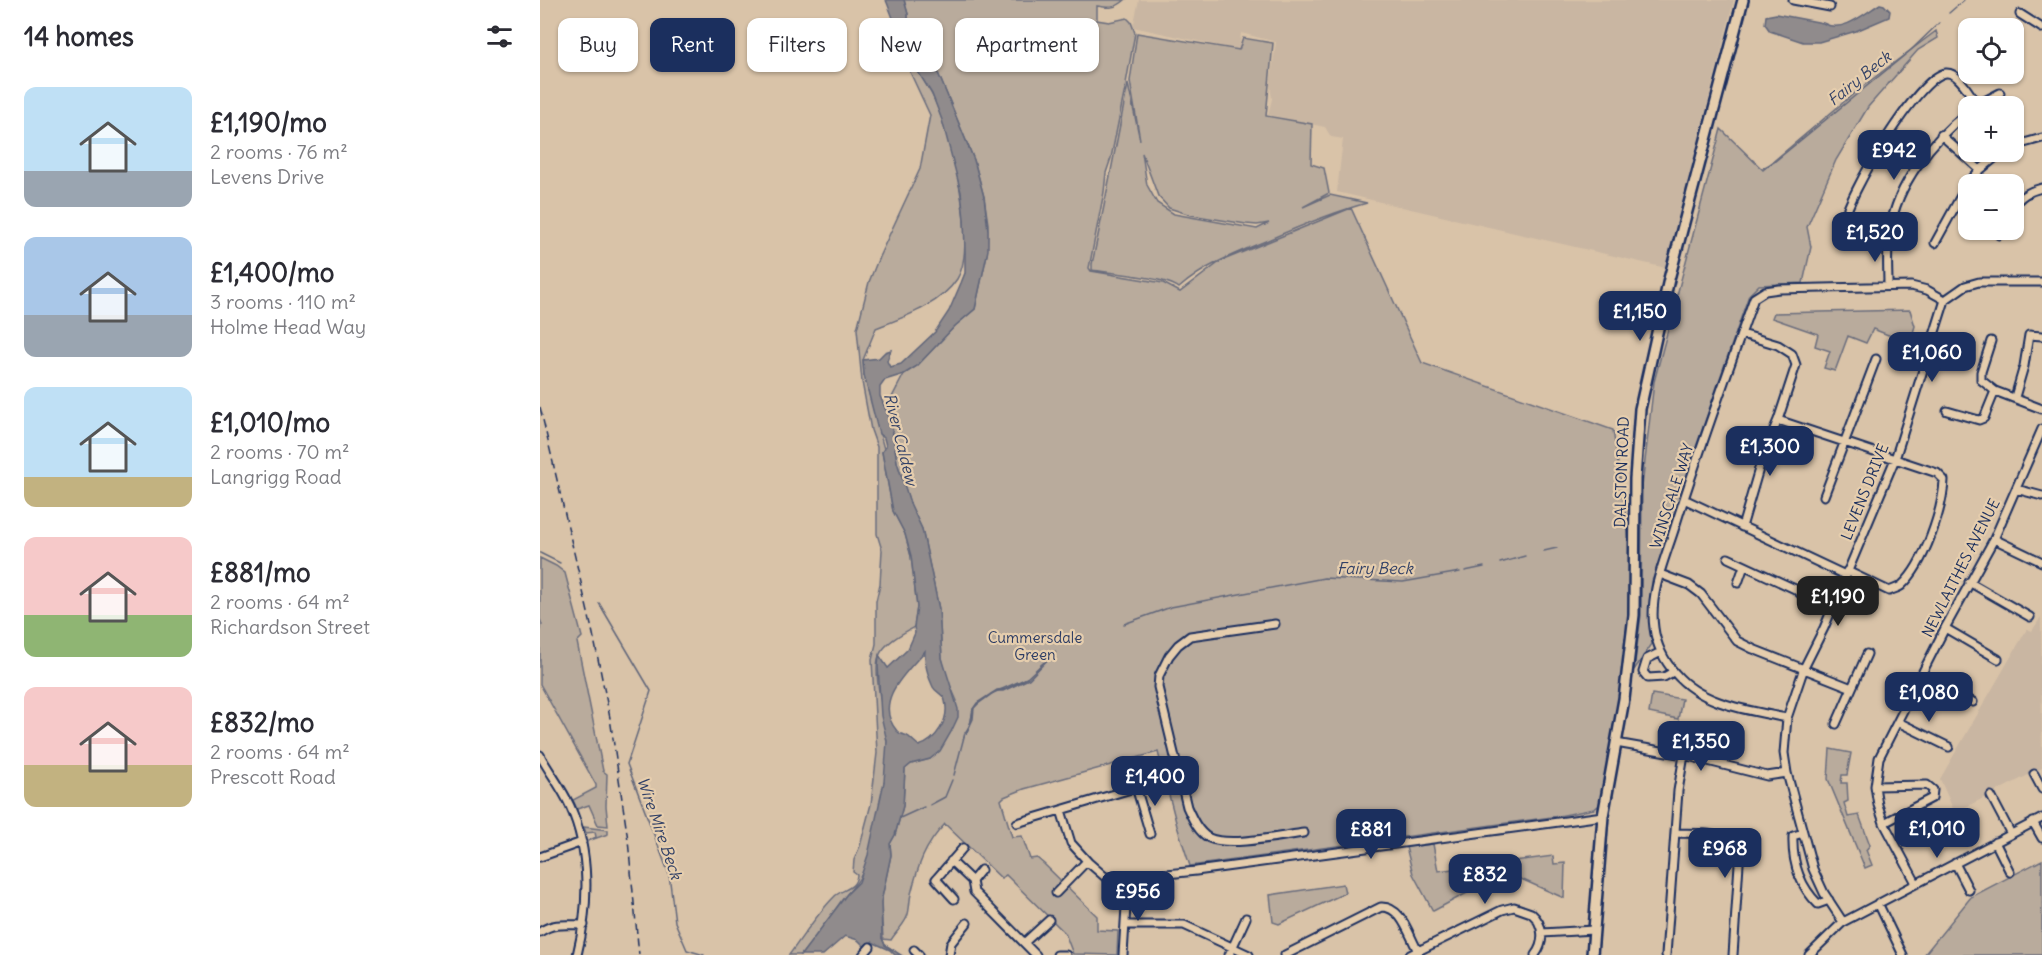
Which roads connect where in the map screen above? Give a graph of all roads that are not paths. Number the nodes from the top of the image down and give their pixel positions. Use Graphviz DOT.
graph roads {
  1 [pos="1743,0"];
  2 [pos="1793,0"];
  3 [pos="1805,1"];
  4 [pos="1830,7"];
  5 [pos="2020,14"];
  6 [pos="2042,28"];
  7 [pos="2000,93"];
  8 [pos="1969,96"];
  9 [pos="1994,96"];
  10 [pos="1958,121"];
  11 [pos="1888,134"];
  12 [pos="1941,135"];
  13 [pos="2042,138"];
  14 [pos="2024,143"];
  15 [pos="1924,158"];
  16 [pos="1990,162"];
  17 [pos="1980,170"];
  18 [pos="2042,188"];
  19 [pos="2024,195"];
  20 [pos="1889,242"];
  21 [pos="1935,243"];
  22 [pos="2042,282"];
  23 [pos="1888,285"];
  24 [pos="1945,300"];
  25 [pos="1742,334"];
  26 [pos="2042,336"];
  27 [pos="1991,341"];
  28 [pos="1876,359"];
  29 [pos="1995,390"];
  30 [pos="2015,397"];
  31 [pos="2042,409"];
  32 [pos="1947,411"];
  33 [pos="1778,420"];
  34 [pos="2041,432"];
  35 [pos="1843,442"];
  36 [pos="1895,459"];
  37 [pos="2016,489"];
  38 [pos="1824,496"];
  39 [pos="2042,496"];
  40 [pos="1684,499"];
  41 [pos="1742,527"];
  42 [pos="1994,539"];
  43 [pos="1728,558"];
  44 [pos="2042,562"];
  45 [pos="1744,566"];
  46 [pos="1846,573"];
  47 [pos="1660,574"];
  48 [pos="1969,582"];
  49 [pos="1738,583"];
  50 [pos="1832,608"];
  51 [pos="2030,616"];
  52 [pos="1275,624"];
  53 [pos="1945,628"];
  54 [pos="1661,652"];
  55 [pos="1867,654"];
  56 [pos="1998,658"];
  57 [pos="1804,668"];
  58 [pos="1673,672"];
  59 [pos="1922,676"];
  60 [pos="1852,688"];
  61 [pos="1974,702"];
  62 [pos="1787,718"];
  63 [pos="1898,722"];
  64 [pos="1836,724"];
  65 [pos="1616,743"];
  66 [pos="1950,747"];
  67 [pos="540,755"];
  68 [pos="1684,755"];
  69 [pos="1787,773"];
  70 [pos="2034,774"];
  71 [pos="1165,779"];
  72 [pos="1875,786"];
  73 [pos="1136,787"];
  74 [pos="2042,789"];
  75 [pos="1991,796"];
  76 [pos="1061,810"];
  77 [pos="1603,816"];
  78 [pos="2042,818"];
  79 [pos="2033,822"];
  80 [pos="1884,823"];
  81 [pos="1017,824"];
  82 [pos="1803,832"];
  83 [pos="1304,833"];
  84 [pos="1676,833"];
  85 [pos="1150,834"];
  86 [pos="2011,834"];
  87 [pos="2042,838"];
  88 [pos="582,842"];
  89 [pos="1995,842"];
  90 [pos="963,848"];
  91 [pos="540,857"];
  92 [pos="951,861"];
  93 [pos="1087,861"];
  94 [pos="1955,863"];
  95 [pos="981,870"];
  96 [pos="2010,872"];
  97 [pos="972,881"];
  98 [pos="1129,883"];
  99 [pos="1916,883"];
  100 [pos="1969,890"];
  101 [pos="1056,893"];
  102 [pos="954,899"];
  103 [pos="1829,900"];
  104 [pos="1878,903"];
  105 [pos="1246,918"];
  106 [pos="1048,920"];
  107 [pos="1844,922"];
  108 [pos="967,923"];
  109 [pos="584,925"];
  110 [pos="1125,925"];
  111 [pos="1594,930"];
  112 [pos="540,932"];
  113 [pos="1542,933"];
  114 [pos="1025,942"];
  115 [pos="870,947"];
  116 [pos="1231,951"];
  117 [pos="1414,953"];
  118 [pos="577,955"];
  119 [pos="863,955"];
  120 [pos="949,955"];
  121 [pos="1036,955"];
  122 [pos="1057,955"];
  123 [pos="1066,955"];
  124 [pos="1123,955"];
  125 [pos="1249,955"];
  126 [pos="1285,955"];
  127 [pos="1535,955"];
  128 [pos="1592,955"];
  129 [pos="1666,955"];
  130 [pos="1733,955"];
  131 [pos="1809,955"];
  132 [pos="1903,955"];
  1 -- 65 [label="main road, DALSTON ROAD"];
  2 -- 3 [label="street"];
  3 -- 4 [label="street"];
  5 -- 6 [label="street"];
  7 -- 9 [label="street"];
  8 -- 11 [label="street"];
  10 -- 12 [label="street"];
  11 -- 15 [label="street"];
  11 -- 20 [label="street"];
  12 -- 15 [label="street"];
  12 -- 17 [label="street"];
  13 -- 14 [label="street"];
  15 -- 20 [label="street"];
  16 -- 17 [label="street"];
  17 -- 21 [label="street"];
  18 -- 19 [label="street"];
  20 -- 23 [label="street"];
  22 -- 24 [label="street"];
  23 -- 24 [label="street, WINSCALE WAY"];
  23 -- 25 [label="street, WINSCALE WAY"];
  24 -- 36 [label="street, LEVENS DRIVE"];
  25 -- 33 [label="street"];
  25 -- 40 [label="street, WINSCALE WAY"];
  26 -- 30 [label="street"];
  27 -- 29 [label="street"];
  28 -- 35 [label="street"];
  29 -- 30 [label="street"];
  29 -- 32 [label="street"];
  30 -- 31 [label="street"];
  33 -- 35 [label="street"];
  33 -- 41 [label="street"];
  34 -- 37 [label="street, NEWLAITHES AVENUE"];
  35 -- 36 [label="street"];
  35 -- 38 [label="street"];
  36 -- 46 [label="street, LEVENS DRIVE"];
  36 -- 46 [label="street"];
  37 -- 39 [label="street"];
  37 -- 42 [label="street, NEWLAITHES AVENUE"];
  40 -- 41 [label="street"];
  40 -- 47 [label="street, WINSCALE WAY"];
  41 -- 46 [label="street"];
  42 -- 44 [label="street"];
  42 -- 48 [label="street, NEWLAITHES AVENUE"];
  43 -- 45 [label="street"];
  45 -- 49 [label="street"];
  45 -- 50 [label="street"];
  46 -- 50 [label="street, LEVENS DRIVE"];
  47 -- 54 [label="street, WINSCALE WAY"];
  47 -- 57 [label="street"];
  48 -- 51 [label="street"];
  48 -- 53 [label="street, NEWLAITHES AVENUE"];
  50 -- 57 [label="street, LEVENS DRIVE"];
  52 -- 83 [label="street"];
  53 -- 56 [label="street"];
  53 -- 59 [label="street, NEWLAITHES AVENUE"];
  54 -- 58 [label="street, WINSCALE WAY"];
  54 -- 58 [label="street"];
  55 -- 60 [label="street"];
  57 -- 60 [label="street"];
  57 -- 62 [label="street, LEVENS DRIVE"];
  58 -- 62 [label="street, WINSCALE WAY"];
  59 -- 61 [label="street"];
  59 -- 63 [label="street, NEWLAITHES AVENUE"];
  60 -- 64 [label="street"];
  62 -- 69 [label="street, LEVENS DRIVE"];
  63 -- 66 [label="street"];
  63 -- 72 [label="street, NEWLAITHES AVENUE"];
  65 -- 68 [label="street"];
  65 -- 77 [label="main road, DALSTON ROAD"];
  67 -- 88 [label="street"];
  68 -- 69 [label="street"];
  68 -- 84 [label="street"];
  69 -- 82 [label="street, LEVENS DRIVE"];
  70 -- 74 [label="street"];
  71 -- 73 [label="street"];
  72 -- 80 [label="street, NEWLAITHES AVENUE"];
  72 -- 80 [label="street"];
  73 -- 76 [label="street"];
  73 -- 85 [label="street"];
  75 -- 86 [label="street"];
  76 -- 81 [label="street"];
  76 -- 93 [label="street"];
  77 -- 98 [label="street"];
  77 -- 111 [label="main road, DALSTON ROAD"];
  78 -- 79 [label="street"];
  79 -- 86 [label="street"];
  79 -- 87 [label="street"];
  80 -- 99 [label="street, NEWLAITHES AVENUE"];
  82 -- 103 [label="street, LEVENS DRIVE"];
  82 -- 103 [label="street"];
  84 -- 129 [label="street"];
  84 -- 130 [label="street"];
  86 -- 89 [label="street"];
  88 -- 91 [label="street"];
  88 -- 109 [label="street"];
  89 -- 94 [label="street"];
  89 -- 96 [label="street"];
  90 -- 92 [label="street"];
  92 -- 97 [label="street"];
  92 -- 102 [label="street"];
  93 -- 98 [label="street"];
  93 -- 101 [label="street"];
  94 -- 99 [label="street"];
  94 -- 100 [label="street"];
  95 -- 97 [label="street"];
  97 -- 114 [label="street"];
  98 -- 110 [label="street"];
  99 -- 104 [label="street"];
  103 -- 107 [label="street, LEVENS DRIVE"];
  104 -- 107 [label="street"];
  104 -- 132 [label="street"];
  105 -- 116 [label="street"];
  106 -- 114 [label="street"];
  107 -- 131 [label="street"];
  108 -- 120 [label="street"];
  109 -- 112 [label="street"];
  109 -- 118 [label="street"];
  110 -- 116 [label="street"];
  110 -- 124 [label="street"];
  111 -- 113 [label="street"];
  111 -- 128 [label="main road, DALSTON ROAD"];
  113 -- 117 [label="street"];
  113 -- 127 [label="street"];
  114 -- 121 [label="street"];
  115 -- 119 [label="street"];
  116 -- 125 [label="street"];
  117 -- 126 [label="street"];
  122 -- 123 [label="street"];
}
